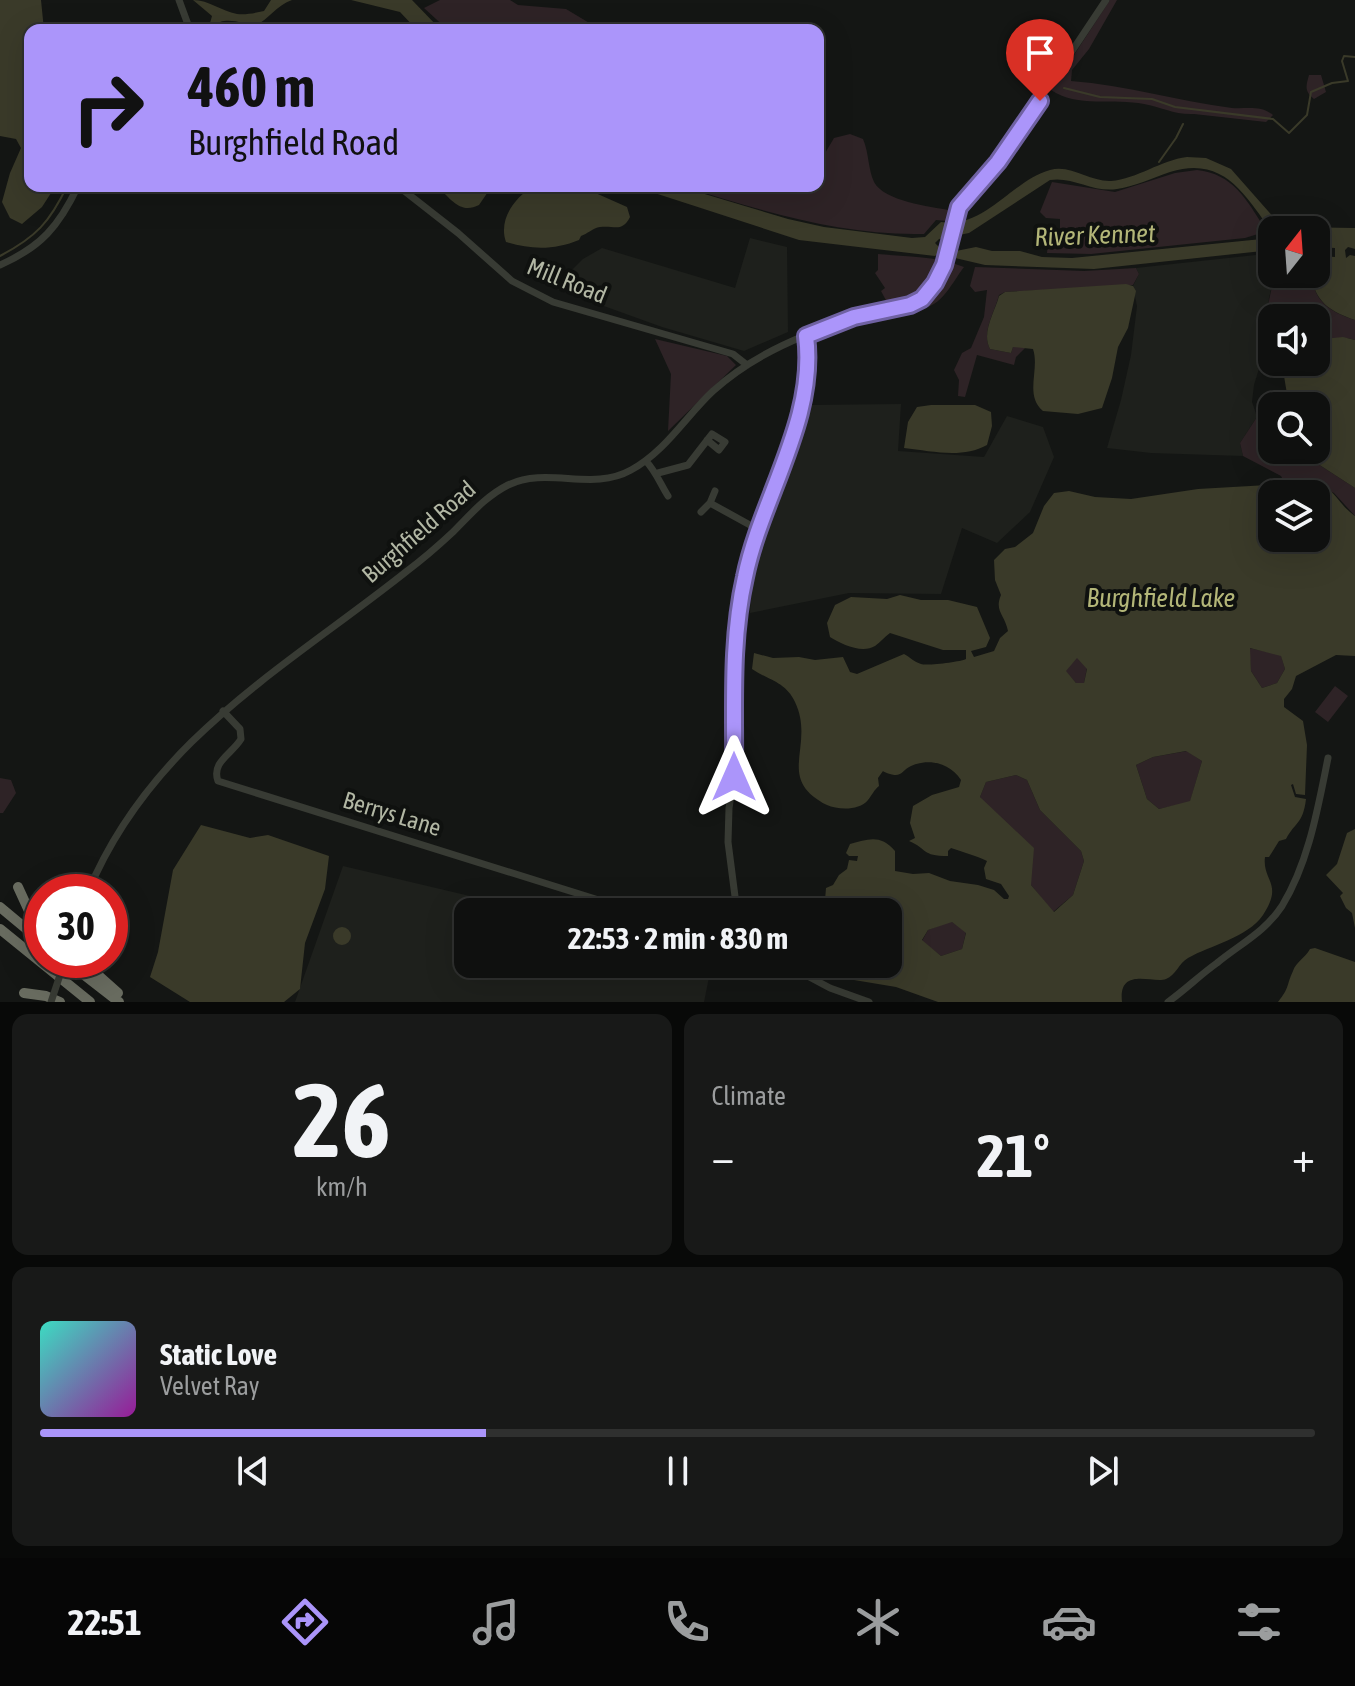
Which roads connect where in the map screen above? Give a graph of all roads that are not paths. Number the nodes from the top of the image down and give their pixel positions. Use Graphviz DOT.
graph roads {
  1 [pos="179,0"];
  2 [pos="1106,0"];
  3 [pos="188,24"];
  4 [pos="75,192"];
  5 [pos="406,192"];
  6 [pos="0,265"];
  7 [pos="806,336"];
  8 [pos="747,365"];
  9 [pos="707,440"];
  10 [pos="646,461"];
  11 [pos="658,473"];
  12 [pos="715,491"];
  13 [pos="668,496"];
  14 [pos="710,503"];
  15 [pos="701,512"];
  16 [pos="759,530"];
  17 [pos="223,711"];
  18 [pos="1328,758"];
  19 [pos="97,874"];
  20 [pos="18,887"];
  21 [pos="592,898"];
  22 [pos="735,898"];
  23 [pos="24,900"];
  24 [pos="0,907"];
  25 [pos="24,927"];
  26 [pos="0,929"];
  27 [pos="59,978"];
  28 [pos="88,978"];
  29 [pos="100,978"];
  30 [pos="811,978"];
  31 [pos="24,993"];
  32 [pos="51,1002"];
  33 [pos="60,1002"];
  34 [pos="90,1002"];
  35 [pos="119,1002"];
  36 [pos="126,1002"];
  37 [pos="869,1002"];
  38 [pos="1168,1002"];
  1 -- 3 [label="street"];
  2 -- 7 [label="street, Burghfield Road"];
  4 -- 6 [label="street"];
  5 -- 8 [label="street, Mill Road"];
  7 -- 8 [label="street, Burghfield Road"];
  7 -- 16 [label="street"];
  8 -- 10 [label="street, Burghfield Road"];
  9 -- 11 [label="street"];
  10 -- 11 [label="street"];
  10 -- 17 [label="street, Burghfield Road"];
  11 -- 13 [label="street"];
  12 -- 14 [label="street"];
  14 -- 15 [label="street"];
  14 -- 16 [label="street"];
  16 -- 22 [label="street"];
  17 -- 19 [label="street, Burghfield Road"];
  17 -- 21 [label="street, Berrys Lane"];
  18 -- 38 [label="street"];
  20 -- 23 [label="highway"];
  24 -- 25 [label="highway"];
  26 -- 34 [label="highway"];
  27 -- 32 [label="street, bridge"];
  28 -- 35 [label="highway"];
  29 -- 36 [label="highway"];
  30 -- 37 [label="street"];
  31 -- 33 [label="highway"];
}
